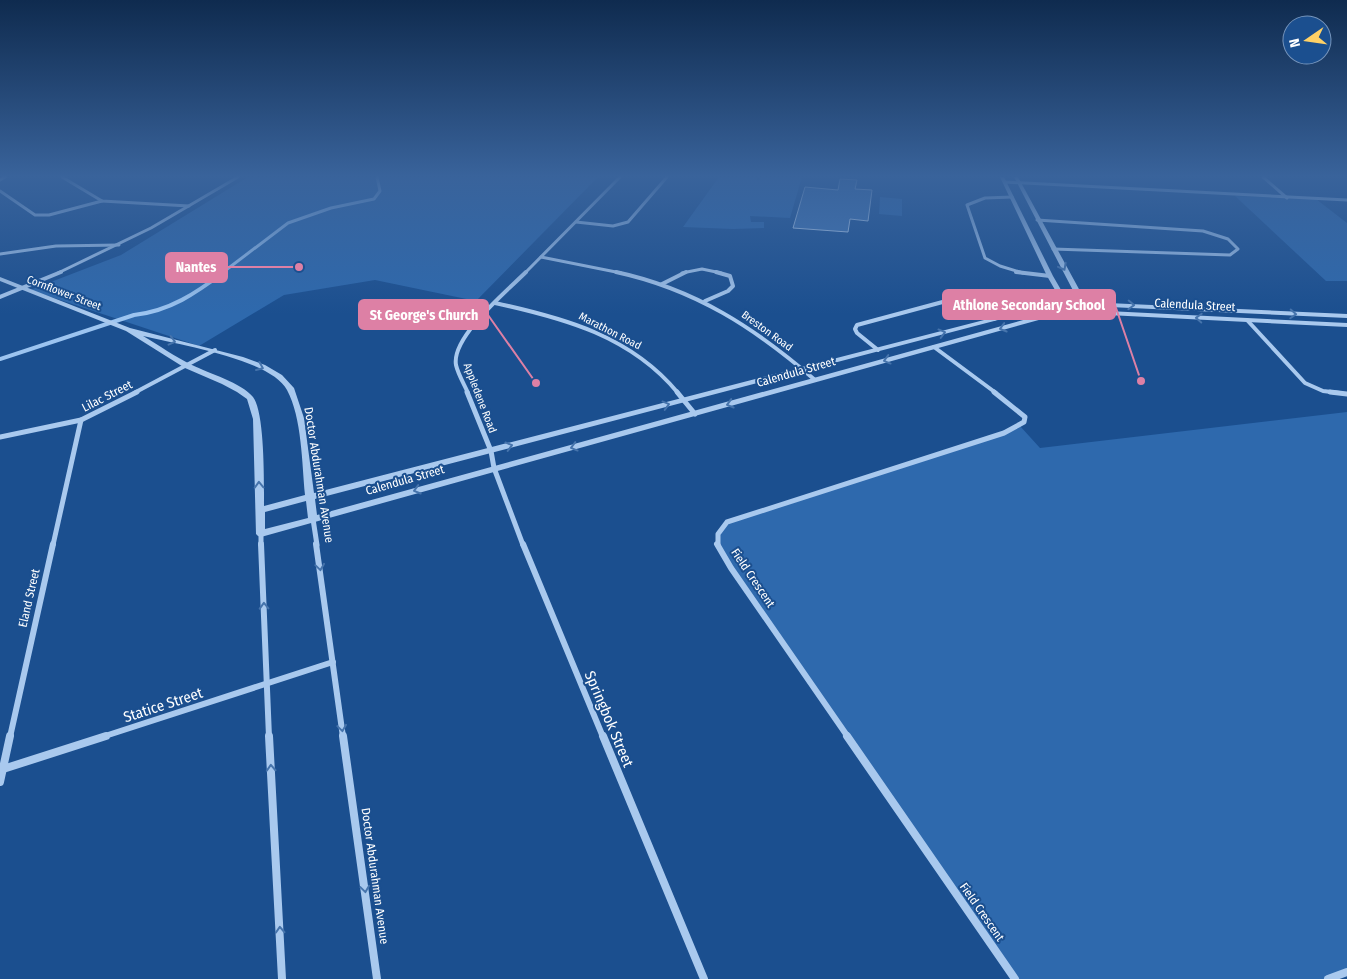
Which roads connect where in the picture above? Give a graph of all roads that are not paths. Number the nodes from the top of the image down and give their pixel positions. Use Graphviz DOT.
graph roads {
  1 [pos="576,222"];
  2 [pos="160,223"];
  3 [pos="582,223"];
  4 [pos="625,223"];
  5 [pos="973,223"];
  6 [pos="1024,223"];
  7 [pos="1039,223"];
  8 [pos="1082,223"];
  9 [pos="1028,232"];
  10 [pos="1045,234"];
  11 [pos="120,245"];
  12 [pos="1053,249"];
  13 [pos="0,254"];
  14 [pos="541,257"];
  15 [pos="1050,276"];
  16 [pos="0,279"];
  17 [pos="662,284"];
  18 [pos="22,288"];
  19 [pos="0,296"];
  20 [pos="705,301"];
  21 [pos="495,303"];
  22 [pos="1065,304"];
  23 [pos="1082,304"];
  24 [pos="1073,312"];
  25 [pos="1088,312"];
  26 [pos="1347,316"];
  27 [pos="994,319"];
  28 [pos="1247,320"];
  29 [pos="1347,325"];
  30 [pos="129,330"];
  31 [pos="934,347"];
  32 [pos="215,350"];
  33 [pos="878,350"];
  34 [pos="188,366"];
  35 [pos="804,370"];
  36 [pos="815,380"];
  37 [pos="1347,394"];
  38 [pos="684,400"];
  39 [pos="695,414"];
  40 [pos="81,420"];
  41 [pos="0,437"];
  42 [pos="491,451"];
  43 [pos="494,468"];
  44 [pos="309,497"];
  45 [pos="260,510"];
  46 [pos="314,519"];
  47 [pos="261,534"];
  48 [pos="333,662"];
  49 [pos="266,684"];
  50 [pos="1,770"];
  51 [pos="0,782"];
  52 [pos="1347,972"];
  53 [pos="282,979"];
  54 [pos="377,979"];
  55 [pos="704,979"];
  56 [pos="1015,979"];
  57 [pos="1328,979"];
  1 -- 14 [label="street, Appledene Road"];
  2 -- 11 [label="street"];
  3 -- 4 [label="street"];
  5 -- 15 [label="street"];
  6 -- 9 [label="street"];
  7 -- 10 [label="street"];
  8 -- 12 [label="street"];
  9 -- 10 [label="street"];
  9 -- 15 [label="street"];
  10 -- 12 [label="street"];
  11 -- 13 [label="street"];
  11 -- 18 [label="street"];
  12 -- 23 [label="street, one-way"];
  14 -- 17 [label="street, Breston Road"];
  14 -- 21 [label="street, Appledene Road"];
  15 -- 22 [label="street"];
  16 -- 18 [label="street, Cornflower Street"];
  17 -- 20 [label="street, Breston Road"];
  17 -- 20 [label="street"];
  18 -- 19 [label="street"];
  18 -- 30 [label="street, Cornflower Street"];
  20 -- 35 [label="street, Breston Road"];
  21 -- 38 [label="street, Marathon Road"];
  21 -- 42 [label="street, Appledene Road"];
  22 -- 23 [label="street, Calendula Street"];
  22 -- 24 [label="street"];
  22 -- 27 [label="street, Calendula Street"];
  23 -- 25 [label="street"];
  23 -- 26 [label="street, Calendula Street, one-way"];
  24 -- 25 [label="street, Calendula Street"];
  24 -- 31 [label="street, Calendula Street, one-way"];
  28 -- 25 [label="street, Calendula Street, one-way"];
  33 -- 27 [label="street, Calendula Street, one-way"];
  27 -- 33 [label="street"];
  28 -- 29 [label="street, Calendula Street"];
  28 -- 37 [label="street"];
  30 -- 32 [label="street, Doctor Abdurahman Avenue, one-way"];
  30 -- 34 [label="street"];
  31 -- 36 [label="street, Calendula Street, one-way"];
  31 -- 56 [label="street, Field Crescent"];
  32 -- 34 [label="street, Lilac Street"];
  32 -- 44 [label="street, Doctor Abdurahman Avenue, one-way"];
  33 -- 35 [label="street, Calendula Street"];
  34 -- 40 [label="street, Lilac Street"];
  45 -- 34 [label="street, one-way"];
  35 -- 36 [label="street, Breston Road"];
  35 -- 38 [label="street, Calendula Street"];
  36 -- 39 [label="street, Calendula Street, one-way"];
  38 -- 39 [label="street, Marathon Road"];
  42 -- 38 [label="street, Calendula Street, one-way"];
  39 -- 43 [label="street, Calendula Street, one-way"];
  40 -- 41 [label="street, Lilac Street"];
  40 -- 50 [label="street, Eland Street"];
  42 -- 43 [label="street, Appledene Road"];
  42 -- 44 [label="street, Calendula Street"];
  43 -- 46 [label="street, Calendula Street, one-way"];
  43 -- 55 [label="street, Springbok Street"];
  44 -- 45 [label="street, Calendula Street"];
  44 -- 46 [label="street, Doctor Abdurahman Avenue"];
  45 -- 47 [label="street"];
  46 -- 47 [label="street, Calendula Street"];
  46 -- 48 [label="street, Doctor Abdurahman Avenue, one-way"];
  49 -- 47 [label="street, one-way"];
  48 -- 49 [label="street, Statice Street"];
  48 -- 54 [label="street, Doctor Abdurahman Avenue, one-way"];
  49 -- 50 [label="street, Statice Street"];
  53 -- 49 [label="street, one-way"];
  50 -- 51 [label="street, Eland Street"];
  52 -- 57 [label="street"];
}
